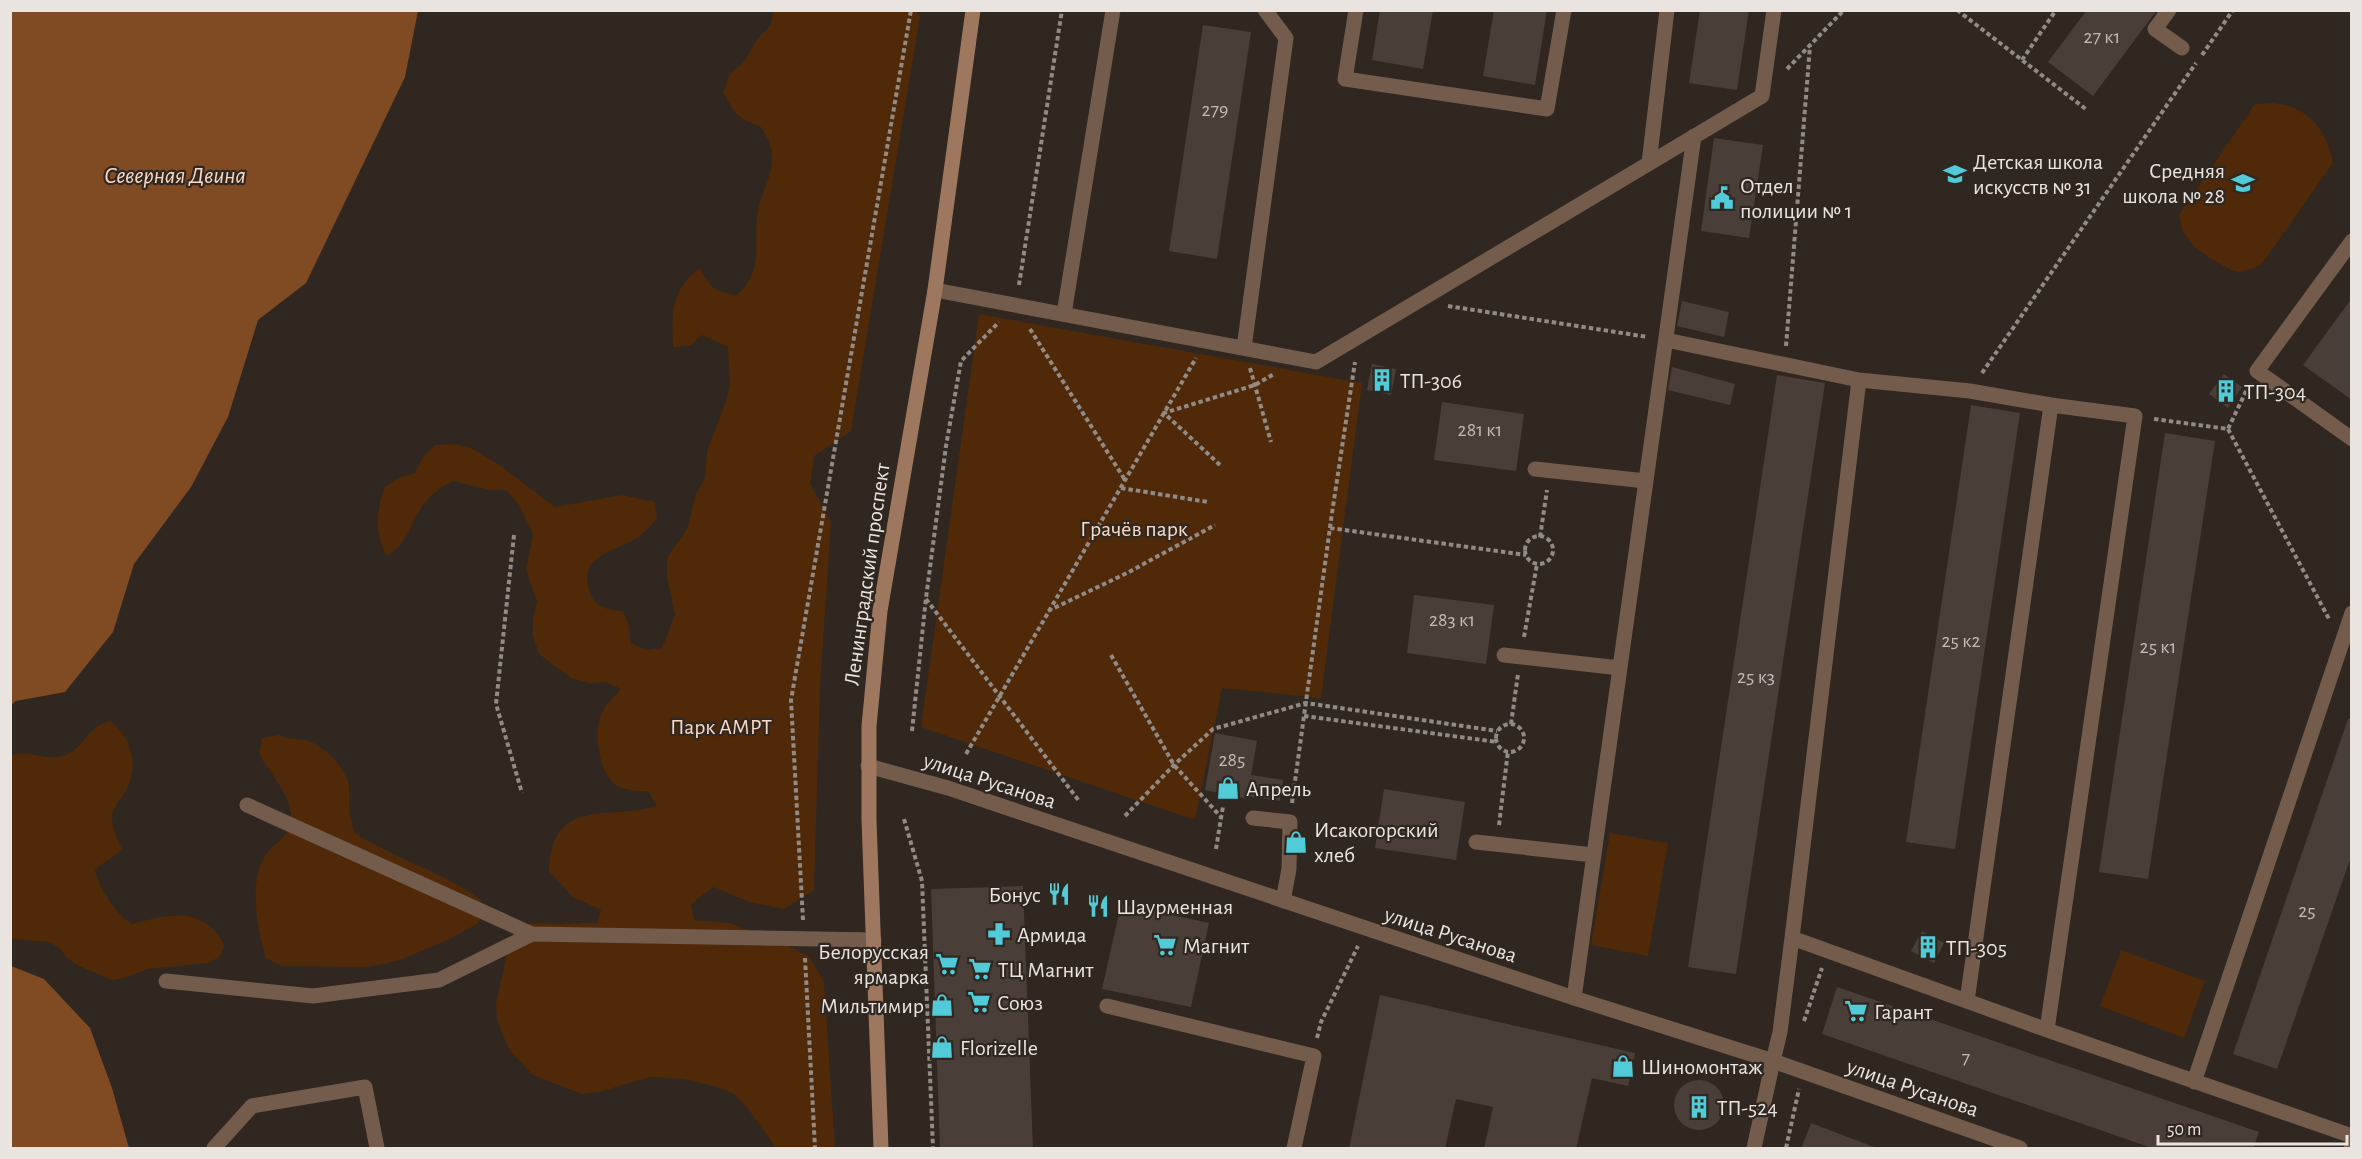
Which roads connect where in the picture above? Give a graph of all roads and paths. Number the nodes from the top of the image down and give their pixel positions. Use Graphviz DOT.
graph roads {
  1 [pos="911,10"];
  2 [pos="973,10"];
  3 [pos="1062,10"];
  4 [pos="1113,10"];
  5 [pos="1265,10"];
  6 [pos="1356,10"];
  7 [pos="1564,10"];
  8 [pos="1667,10"];
  9 [pos="1774,10"];
  10 [pos="1844,10"];
  11 [pos="1957,10"];
  12 [pos="2056,10"];
  13 [pos="2169,10"];
  14 [pos="2233,10"];
  15 [pos="1810,46"];
  16 [pos="2182,48"];
  17 [pos="2022,60"];
  18 [pos="1786,71"];
  19 [pos="2087,111"];
  20 [pos="1694,136"];
  21 [pos="1649,163"];
  22 [pos="2352,241"];
  23 [pos="935,290"];
  24 [pos="1418,301"];
  25 [pos="1016,305"];
  26 [pos="1064,314"];
  27 [pos="1359,336"];
  28 [pos="1666,340"];
  29 [pos="1205,341"];
  30 [pos="1244,348"];
  31 [pos="1300,359"];
  32 [pos="1784,364"];
  33 [pos="2257,371"];
  34 [pos="1859,380"];
  35 [pos="1255,385"];
  36 [pos="1970,391"];
  37 [pos="2051,405"];
  38 [pos="1164,413"];
  39 [pos="2135,416"];
  40 [pos="2228,429"];
  41 [pos="2352,439"];
  42 [pos="1272,442"];
  43 [pos="1220,465"];
  44 [pos="1543,470"];
  45 [pos="1125,480"];
  46 [pos="1646,481"];
  47 [pos="1121,489"];
  48 [pos="1208,502"];
  49 [pos="1215,525"];
  50 [pos="1330,528"];
  51 [pos="514,535"];
  52 [pos="1540,537"];
  53 [pos="1526,555"];
  54 [pos="926,598"];
  55 [pos="1048,611"];
  56 [pos="2352,613"];
  57 [pos="2342,643"];
  58 [pos="1111,655"];
  59 [pos="1504,655"];
  60 [pos="1620,668"];
  61 [pos="999,695"];
  62 [pos="1306,703"];
  63 [pos="1304,716"];
  64 [pos="912,731"];
  65 [pos="1497,731"];
  66 [pos="1497,742"];
  67 [pos="1508,751"];
  68 [pos="966,754"];
  69 [pos="1174,765"];
  70 [pos="868,766"];
  71 [pos="522,793"];
  72 [pos="1079,801"];
  73 [pos="247,805"];
  74 [pos="1223,806"];
  75 [pos="1125,816"];
  76 [pos="1221,817"];
  77 [pos="1253,818"];
  78 [pos="904,819"];
  79 [pos="1290,822"];
  80 [pos="1476,842"];
  81 [pos="1497,845"];
  82 [pos="1216,849"];
  83 [pos="1593,855"];
  84 [pos="1283,901"];
  85 [pos="1367,930"];
  86 [pos="532,934"];
  87 [pos="1792,938"];
  88 [pos="804,939"];
  89 [pos="874,940"];
  90 [pos="166,981"];
  91 [pos="1574,998"];
  92 [pos="1967,1001"];
  93 [pos="1107,1006"];
  94 [pos="2047,1030"];
  95 [pos="1314,1056"];
  96 [pos="1773,1061"];
  97 [pos="2194,1082"];
  98 [pos="2352,1136"];
  99 [pos="214,1149"];
  100 [pos="377,1149"];
  101 [pos="814,1149"];
  102 [pos="881,1149"];
  103 [pos="933,1149"];
  104 [pos="1294,1149"];
  105 [pos="1754,1149"];
  106 [pos="2020,1149"];
  1 -- 88 [label="path"];
  2 -- 23 [label="main road, Ленинградский проспект"];
  3 -- 25 [label="path"];
  4 -- 26 [label="street"];
  5 -- 30 [label="street"];
  6 -- 7 [label="street"];
  8 -- 21 [label="street"];
  9 -- 20 [label="street"];
  10 -- 15 [label="path"];
  11 -- 17 [label="path"];
  12 -- 17 [label="path"];
  13 -- 16 [label="street"];
  14 -- 36 [label="path"];
  15 -- 18 [label="path"];
  15 -- 32 [label="path"];
  17 -- 19 [label="path"];
  20 -- 21 [label="street"];
  20 -- 28 [label="street"];
  21 -- 24 [label="street"];
  22 -- 33 [label="street"];
  23 -- 25 [label="street"];
  23 -- 70 [label="main road, Ленинградский проспект"];
  24 -- 27 [label="street"];
  24 -- 28 [label="path"];
  25 -- 26 [label="street"];
  25 -- 45 [label="path"];
  25 -- 54 [label="path"];
  26 -- 29 [label="street"];
  27 -- 31 [label="street"];
  27 -- 50 [label="path"];
  28 -- 32 [label="street"];
  28 -- 46 [label="street"];
  29 -- 30 [label="street"];
  29 -- 38 [label="path"];
  30 -- 31 [label="street"];
  30 -- 35 [label="path"];
  31 -- 35 [label="path"];
  32 -- 34 [label="street"];
  33 -- 40 [label="path"];
  33 -- 41 [label="street"];
  34 -- 36 [label="street"];
  34 -- 87 [label="street"];
  35 -- 38 [label="path"];
  35 -- 42 [label="path"];
  36 -- 37 [label="street"];
  37 -- 39 [label="street"];
  37 -- 92 [label="street"];
  38 -- 43 [label="path"];
  38 -- 45 [label="path"];
  39 -- 40 [label="path"];
  39 -- 94 [label="street"];
  40 -- 57 [label="path"];
  44 -- 46 [label="street"];
  44 -- 52 [label="path"];
  45 -- 47 [label="path"];
  46 -- 60 [label="street"];
  47 -- 48 [label="path"];
  47 -- 55 [label="path"];
  49 -- 55 [label="path"];
  50 -- 53 [label="path"];
  50 -- 62 [label="path"];
  51 -- 71 [label="path"];
  52 -- 53 [label="path"];
  52 -- 53 [label="path"];
  54 -- 61 [label="path"];
  54 -- 64 [label="path"];
  55 -- 61 [label="path"];
  56 -- 57 [label="street"];
  57 -- 97 [label="street"];
  58 -- 69 [label="path"];
  59 -- 60 [label="street"];
  60 -- 83 [label="street"];
  61 -- 68 [label="path"];
  61 -- 72 [label="path"];
  62 -- 63 [label="path"];
  62 -- 65 [label="path"];
  62 -- 69 [label="path"];
  63 -- 66 [label="path"];
  63 -- 79 [label="path"];
  65 -- 66 [label="path"];
  65 -- 67 [label="path"];
  66 -- 67 [label="path"];
  67 -- 81 [label="path"];
  69 -- 75 [label="path"];
  69 -- 76 [label="path"];
  70 -- 84 [label="street, улица Русанова"];
  70 -- 89 [label="main road, Ленинградский проспект"];
  73 -- 86 [label="street"];
  74 -- 76 [label="path"];
  76 -- 82 [label="path"];
  77 -- 79 [label="street"];
  78 -- 103 [label="path"];
  79 -- 84 [label="street"];
  80 -- 81 [label="street"];
  81 -- 83 [label="street"];
  83 -- 91 [label="street"];
  84 -- 85 [label="street, улица Русанова"];
  85 -- 91 [label="street, улица Русанова"];
  85 -- 95 [label="path"];
  86 -- 88 [label="street"];
  86 -- 90 [label="street"];
  87 -- 92 [label="street"];
  87 -- 96 [label="street"];
  88 -- 89 [label="street"];
  88 -- 101 [label="path"];
  89 -- 102 [label="main road, Ленинградский проспект"];
  91 -- 96 [label="street, улица Русанова"];
  92 -- 94 [label="street"];
  93 -- 95 [label="street"];
  94 -- 97 [label="street"];
  95 -- 104 [label="street"];
  96 -- 105 [label="street"];
  96 -- 106 [label="street, улица Русанова"];
  97 -- 98 [label="street"];
  99 -- 100 [label="street"];
}
